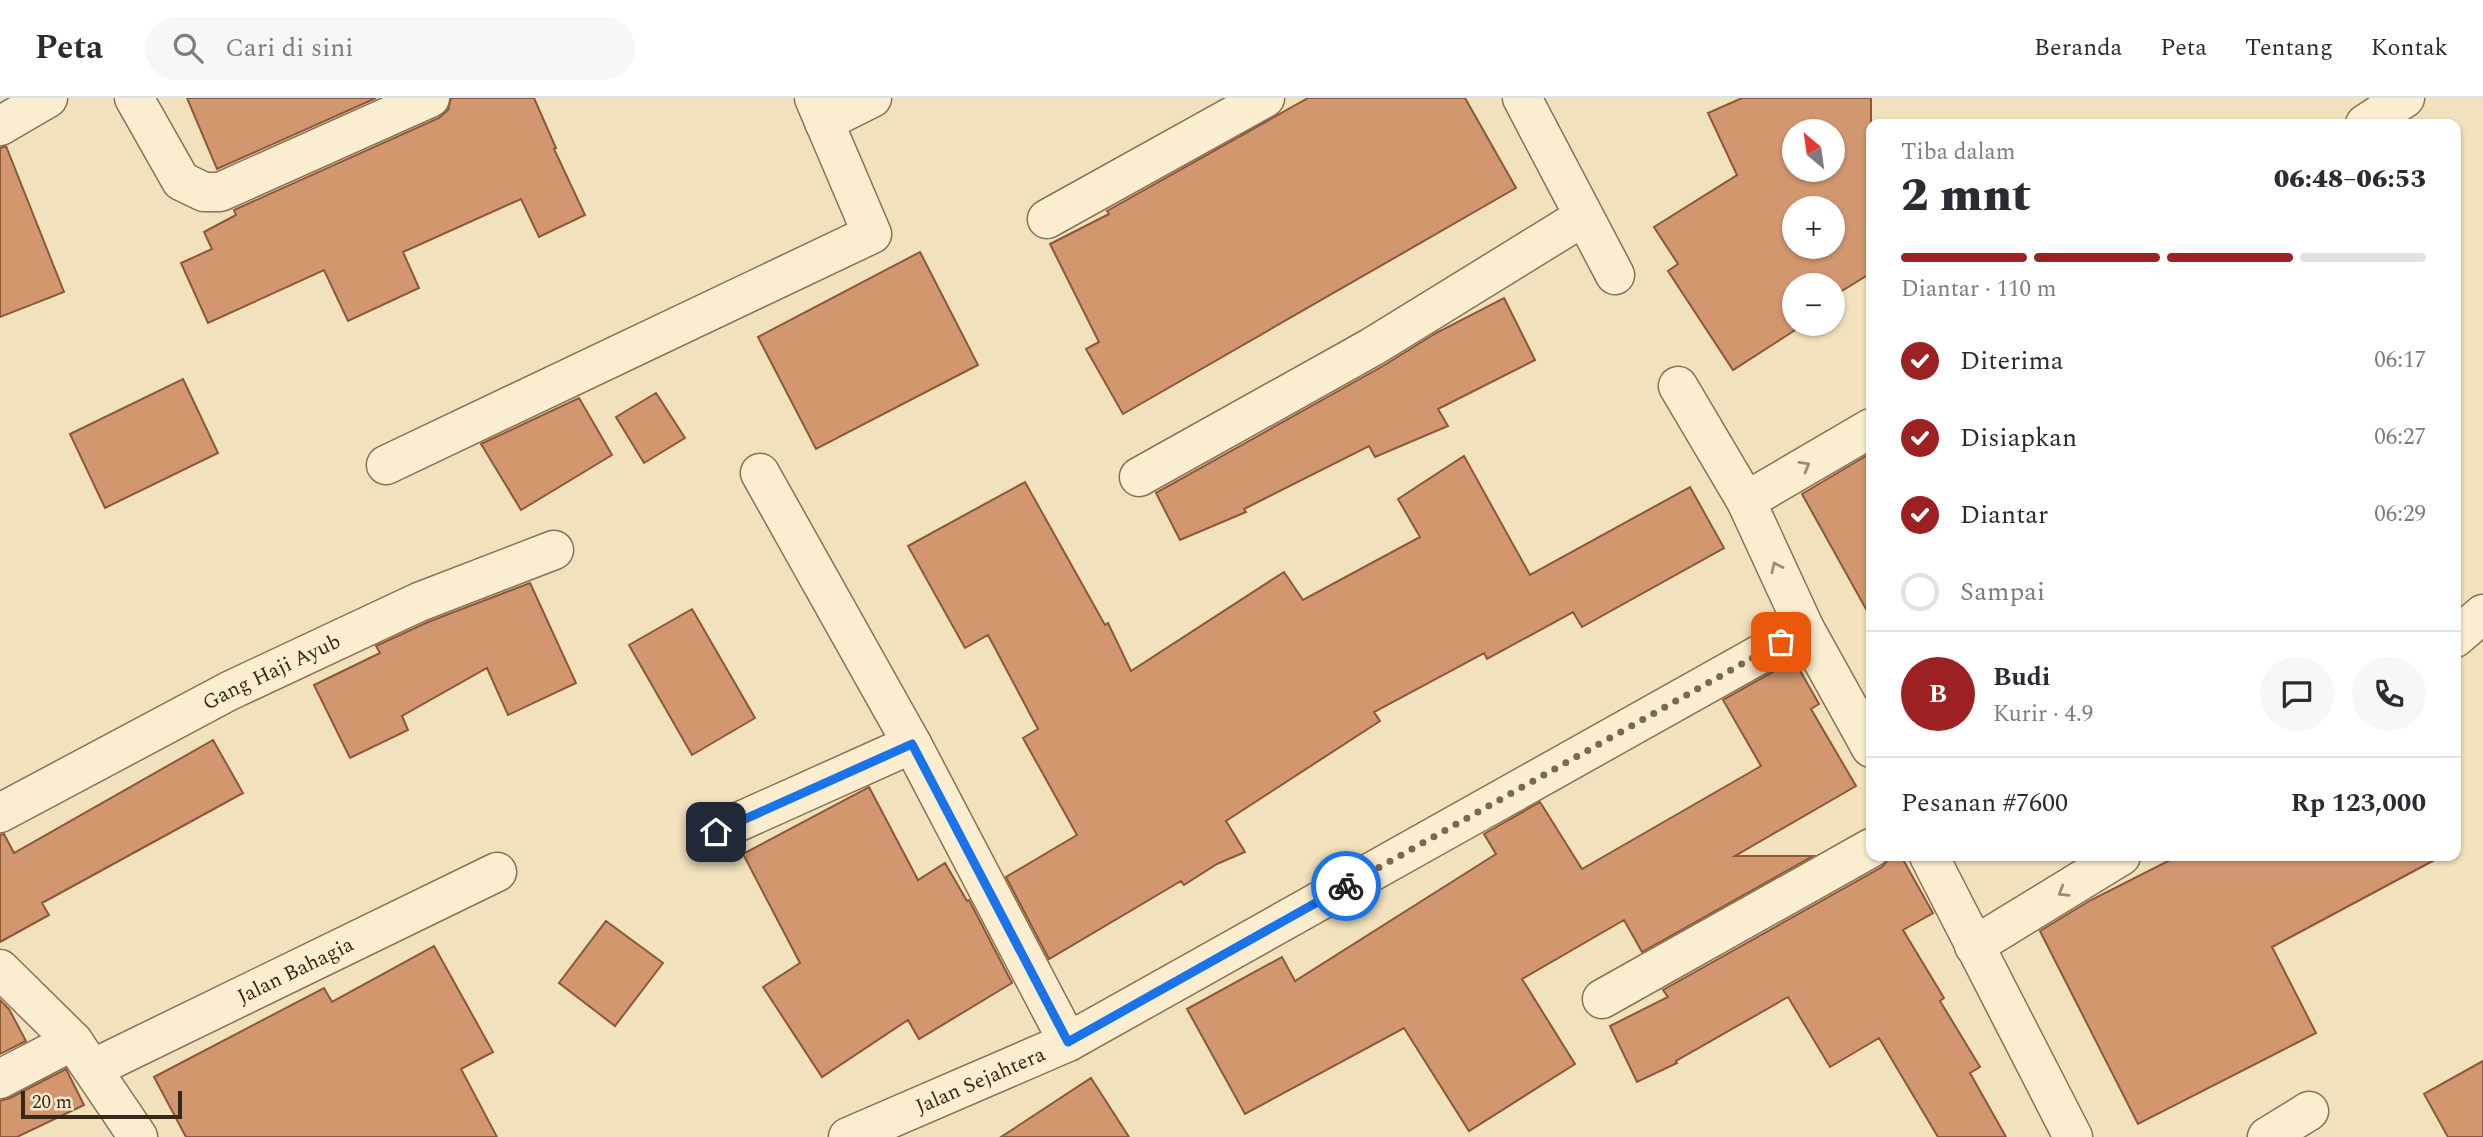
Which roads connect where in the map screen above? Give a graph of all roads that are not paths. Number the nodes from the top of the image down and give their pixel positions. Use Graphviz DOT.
graph roads {
  1 [pos="48,98"];
  2 [pos="134,98"];
  3 [pos="430,98"];
  4 [pos="872,98"];
  5 [pos="1265,98"];
  6 [pos="1522,98"];
  7 [pos="2405,98"];
  8 [pos="819,110"];
  9 [pos="2373,119"];
  10 [pos="0,126"];
  11 [pos="1583,217"];
  12 [pos="1047,219"];
  13 [pos="1615,275"];
  14 [pos="1678,386"];
  15 [pos="1866,431"];
  16 [pos="386,465"];
  17 [pos="760,473"];
  18 [pos="1139,477"];
  19 [pos="1746,501"];
  20 [pos="554,550"];
  21 [pos="2483,614"];
  22 [pos="1805,629"];
  23 [pos="2461,633"];
  24 [pos="1866,739"];
  25 [pos="912,744"];
  26 [pos="0,813"];
  27 [pos="716,832"];
  28 [pos="1866,851"];
  29 [pos="1932,861"];
  30 [pos="2113,861"];
  31 [pos="497,872"];
  32 [pos="1974,946"];
  33 [pos="0,969"];
  34 [pos="1602,999"];
  35 [pos="1068,1042"];
  36 [pos="83,1055"];
  37 [pos="0,1079"];
  38 [pos="2309,1111"];
  39 [pos="138,1137"];
  40 [pos="848,1137"];
  41 [pos="2073,1137"];
  42 [pos="2267,1137"];
  1 -- 10 [label="street"];
  2 -- 3 [label="street"];
  4 -- 8 [label="street"];
  5 -- 12 [label="street"];
  6 -- 11 [label="street"];
  7 -- 9 [label="street"];
  8 -- 16 [label="street"];
  11 -- 13 [label="street"];
  11 -- 18 [label="street"];
  14 -- 19 [label="street"];
  19 -- 15 [label="street, one-way"];
  17 -- 25 [label="street"];
  22 -- 19 [label="street, one-way"];
  20 -- 26 [label="street, Gang Haji Ayub"];
  21 -- 23 [label="street"];
  22 -- 24 [label="street"];
  22 -- 35 [label="street, Jalan Sejahtera"];
  25 -- 27 [label="street"];
  25 -- 35 [label="street"];
  28 -- 34 [label="street"];
  29 -- 32 [label="street"];
  30 -- 32 [label="street, one-way"];
  31 -- 36 [label="street, Jalan Bahagia"];
  32 -- 41 [label="street"];
  33 -- 36 [label="street"];
  35 -- 40 [label="street, Jalan Sejahtera"];
  36 -- 37 [label="street, Jalan Bahagia"];
  36 -- 39 [label="street"];
  38 -- 42 [label="street"];
}
